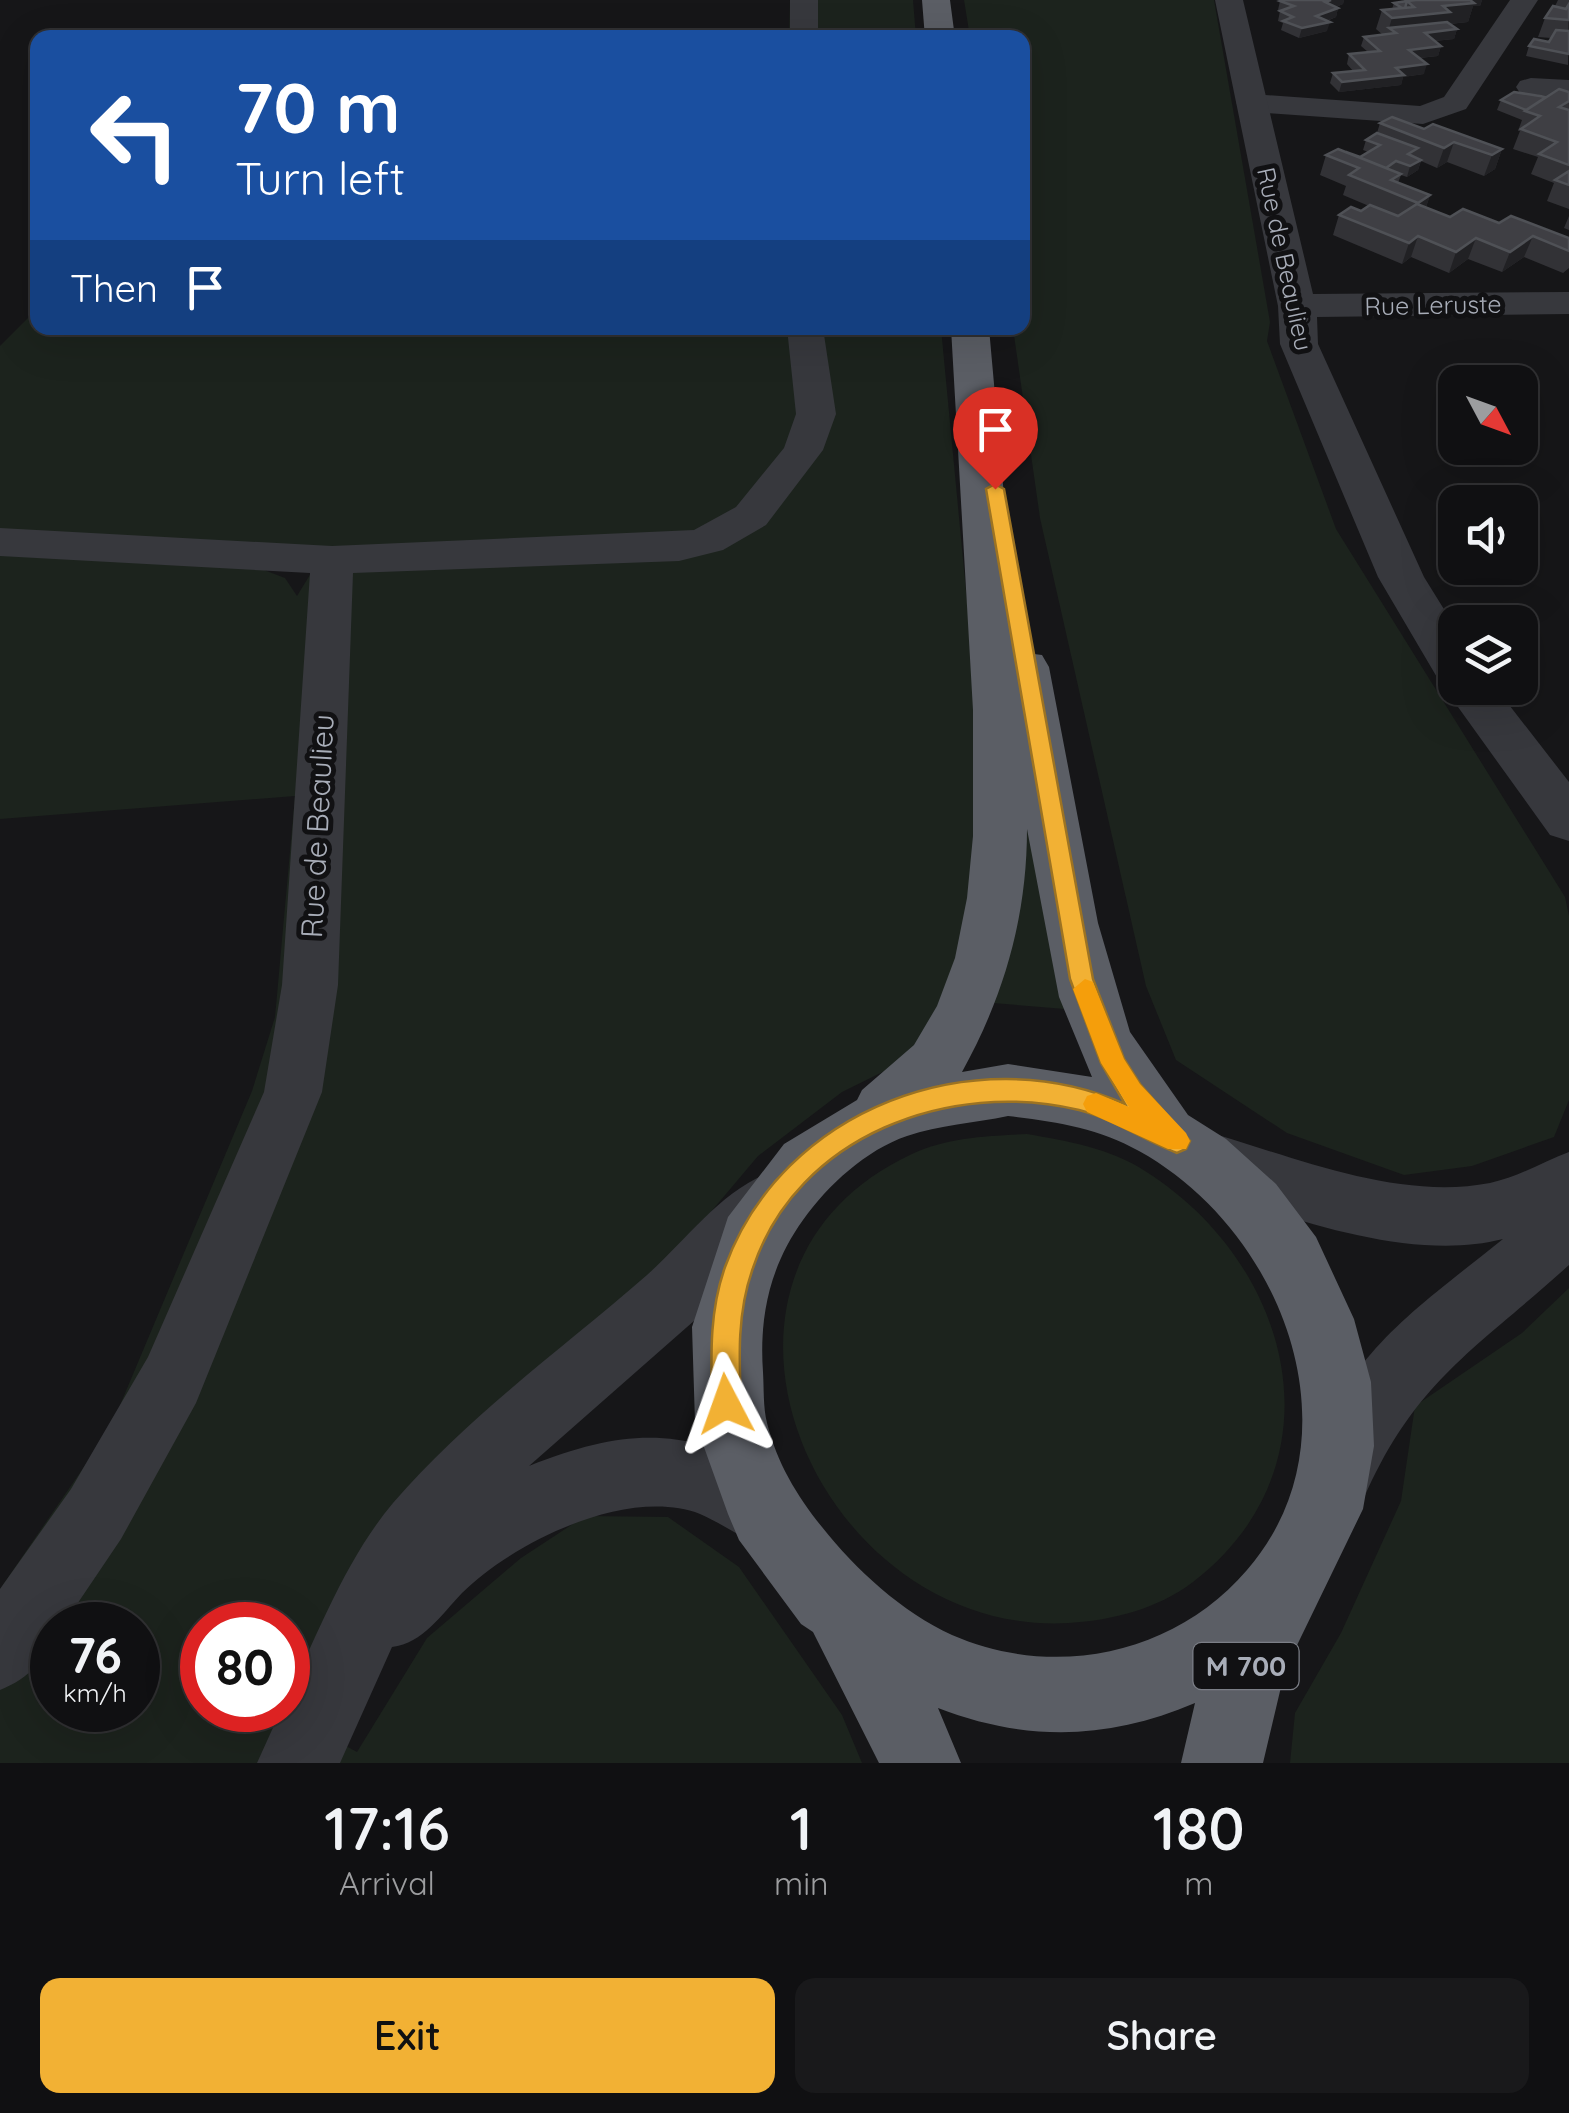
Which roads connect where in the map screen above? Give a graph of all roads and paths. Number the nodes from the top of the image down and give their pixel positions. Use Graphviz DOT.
graph roads {
  1 [pos="804,0"];
  2 [pos="936,0"];
  3 [pos="1228,0"];
  4 [pos="1524,0"];
  5 [pos="804,30"];
  6 [pos="939,30"];
  7 [pos="1531,86"];
  8 [pos="1569,89"];
  9 [pos="1251,102"];
  10 [pos="1569,303"];
  11 [pos="1297,306"];
  12 [pos="806,335"];
  13 [pos="973,353"];
  14 [pos="0,542"];
  15 [pos="332,560"];
  16 [pos="1438,639"];
  17 [pos="1483,705"];
  18 [pos="1569,822"];
  19 [pos="875,1117"];
  20 [pos="1190,1150"];
  21 [pos="1569,1181"];
  22 [pos="784,1187"];
  23 [pos="1569,1221"];
  24 [pos="1335,1479"];
  25 [pos="761,1509"];
  26 [pos="1292,1578"];
  27 [pos="835,1604"];
  28 [pos="0,1653"];
  29 [pos="338,1684"];
  30 [pos="298,1763"];
  31 [pos="920,1763"];
  32 [pos="1222,1763"];
  1 -- 5 [label="street"];
  2 -- 6 [label="highway"];
  3 -- 9 [label="street, Rue de Beaulieu"];
  4 -- 9 [label="street"];
  7 -- 8 [label="street"];
  9 -- 11 [label="street, Rue de Beaulieu"];
  10 -- 11 [label="street, Rue Leruste"];
  11 -- 16 [label="street, Rue de Beaulieu"];
  12 -- 15 [label="street"];
  13 -- 19 [label="highway"];
  13 -- 20 [label="highway"];
  14 -- 15 [label="street"];
  15 -- 28 [label="street, Rue de Beaulieu"];
  17 -- 18 [label="street"];
  19 -- 20 [label="highway"];
  19 -- 22 [label="highway"];
  20 -- 21 [label="street"];
  20 -- 24 [label="highway"];
  22 -- 25 [label="highway"];
  22 -- 29 [label="street"];
  23 -- 24 [label="street"];
  24 -- 26 [label="highway"];
  25 -- 27 [label="highway"];
  25 -- 29 [label="street"];
  26 -- 27 [label="highway"];
  26 -- 32 [label="highway, M 700"];
  27 -- 31 [label="highway"];
  29 -- 30 [label="street"];
}
